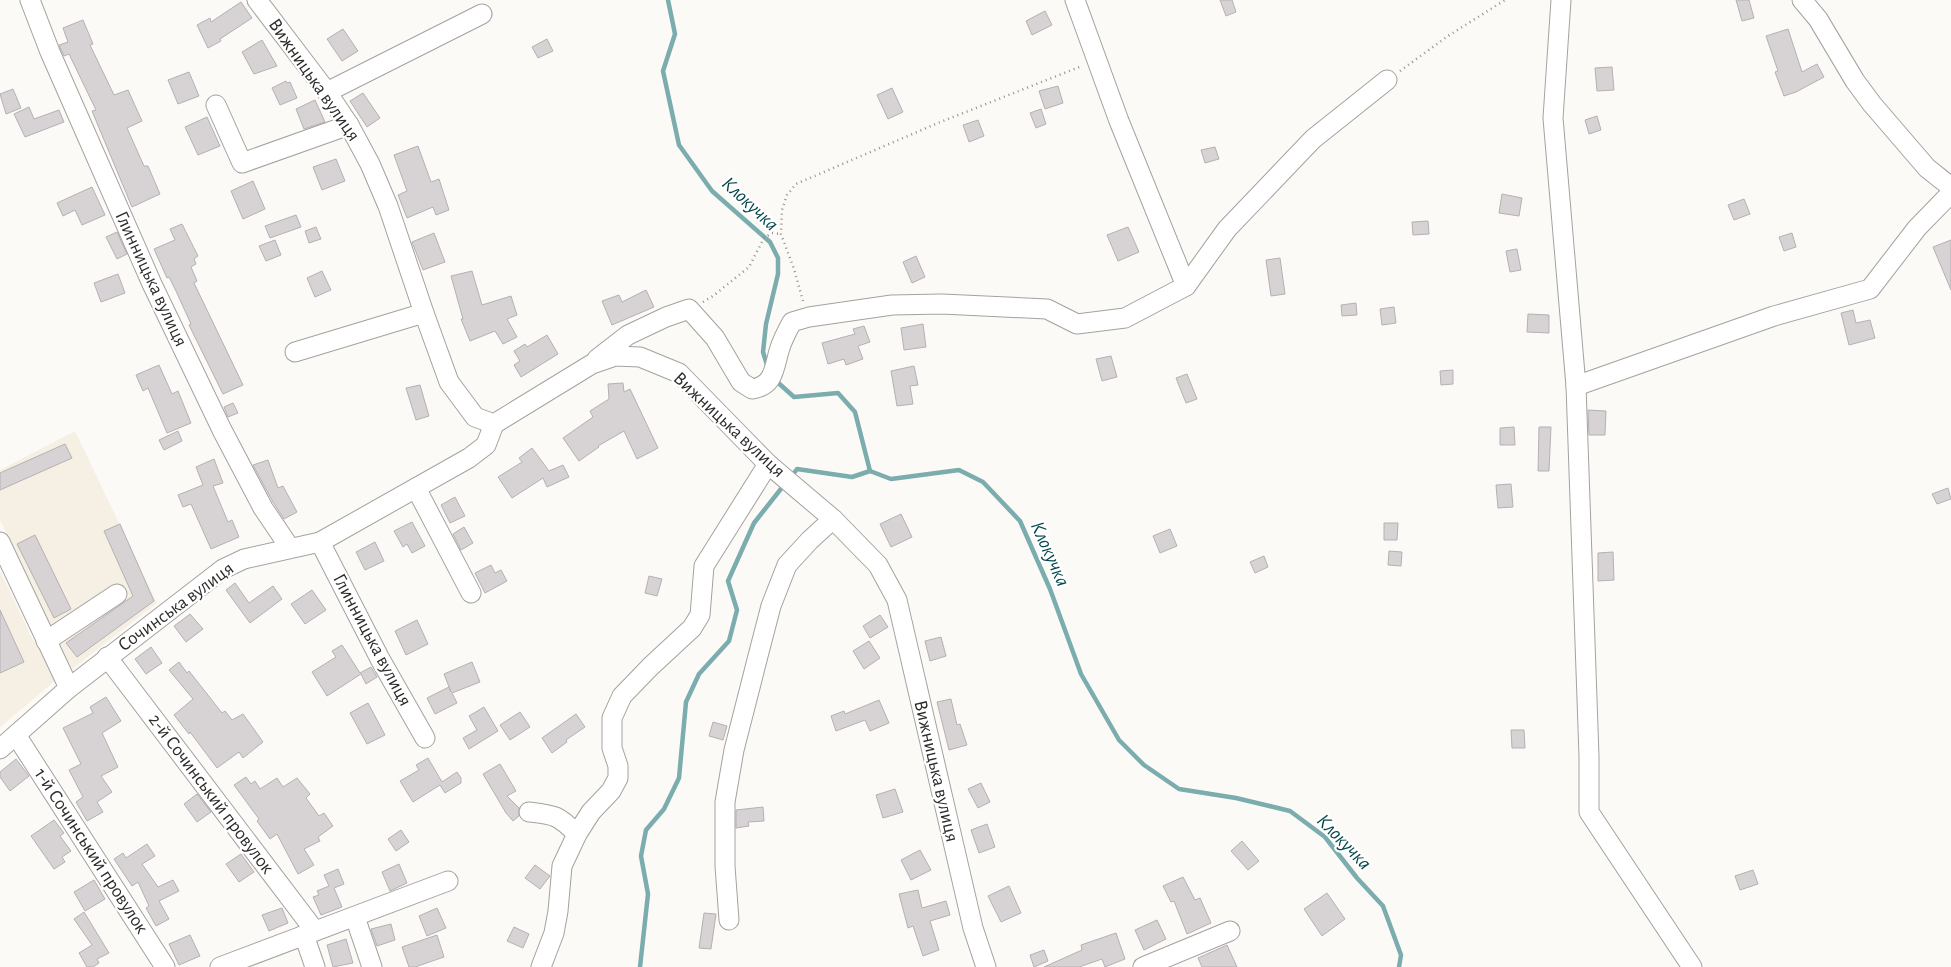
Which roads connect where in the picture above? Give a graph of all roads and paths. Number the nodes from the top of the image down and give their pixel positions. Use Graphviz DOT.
graph roads {
  1 [pos="30,0"];
  2 [pos="257,0"];
  3 [pos="1075,0"];
  4 [pos="1505,0"];
  5 [pos="1561,0"];
  6 [pos="1802,0"];
  7 [pos="482,14"];
  8 [pos="1097,60"];
  9 [pos="1387,80"];
  10 [pos="327,92"];
  11 [pos="216,105"];
  12 [pos="349,125"];
  13 [pos="1951,186"];
  14 [pos="1951,193"];
  15 [pos="781,234"];
  16 [pos="1186,286"];
  17 [pos="689,309"];
  18 [pos="424,313"];
  19 [pos="809,317"];
  20 [pos="296,352"];
  21 [pos="592,364"];
  22 [pos="1576,386"];
  23 [pos="494,424"];
  24 [pos="772,468"];
  25 [pos="416,488"];
  26 [pos="833,519"];
  27 [pos="0,542"];
  28 [pos="320,542"];
  29 [pos="290,548"];
  30 [pos="471,593"];
  31 [pos="117,594"];
  32 [pos="46,641"];
  33 [pos="108,657"];
  34 [pos="69,688"];
  35 [pos="16,735"];
  36 [pos="425,738"];
  37 [pos="0,749"];
  38 [pos="529,812"];
  39 [pos="577,834"];
  40 [pos="448,881"];
  41 [pos="355,917"];
  42 [pos="730,920"];
  43 [pos="1230,931"];
  44 [pos="310,933"];
  45 [pos="165,967"];
  46 [pos="220,967"];
  47 [pos="315,967"];
  48 [pos="372,967"];
  49 [pos="541,967"];
  50 [pos="986,967"];
  51 [pos="1144,967"];
  52 [pos="1692,967"];
  1 -- 29 [label="street, Глинницька вулиця"];
  2 -- 10 [label="street, Вижницька вулиця"];
  3 -- 8 [label="street"];
  4 -- 9 [label="path"];
  5 -- 22 [label="street"];
  6 -- 13 [label="street"];
  7 -- 10 [label="street"];
  8 -- 15 [label="path"];
  8 -- 16 [label="street"];
  9 -- 16 [label="street"];
  10 -- 12 [label="street, Вижницька вулиця"];
  11 -- 12 [label="street"];
  12 -- 18 [label="street, Вижницька вулиця"];
  14 -- 22 [label="street"];
  15 -- 17 [label="path"];
  15 -- 19 [label="path"];
  16 -- 19 [label="street"];
  17 -- 19 [label="street"];
  17 -- 21 [label="street"];
  18 -- 20 [label="street"];
  18 -- 23 [label="street, Вижницька вулиця"];
  21 -- 23 [label="street, Вижницька вулиця"];
  21 -- 24 [label="street, Вижницька вулиця"];
  22 -- 52 [label="street"];
  23 -- 25 [label="street, Сочинська вулиця"];
  24 -- 26 [label="street, Вижницька вулиця"];
  24 -- 39 [label="street"];
  25 -- 28 [label="street, Сочинська вулиця"];
  25 -- 30 [label="street"];
  26 -- 42 [label="street"];
  26 -- 50 [label="street, Вижницька вулиця"];
  27 -- 32 [label="street"];
  28 -- 29 [label="street, Сочинська вулиця"];
  28 -- 36 [label="street, Глинницька вулиця"];
  29 -- 33 [label="street, Сочинська вулиця"];
  31 -- 32 [label="street"];
  32 -- 34 [label="street"];
  33 -- 34 [label="street, Сочинська вулиця"];
  33 -- 44 [label="street, 2-й Сочинський провулок"];
  34 -- 35 [label="street, Сочинська вулиця"];
  35 -- 37 [label="street, Сочинська вулиця"];
  35 -- 45 [label="street, 1-й Сочинський провулок"];
  38 -- 39 [label="street"];
  39 -- 49 [label="street"];
  40 -- 41 [label="street"];
  41 -- 44 [label="street"];
  41 -- 48 [label="street"];
  43 -- 51 [label="street"];
  44 -- 46 [label="street"];
  44 -- 47 [label="street, 2-й Сочинський провулок"];
}
